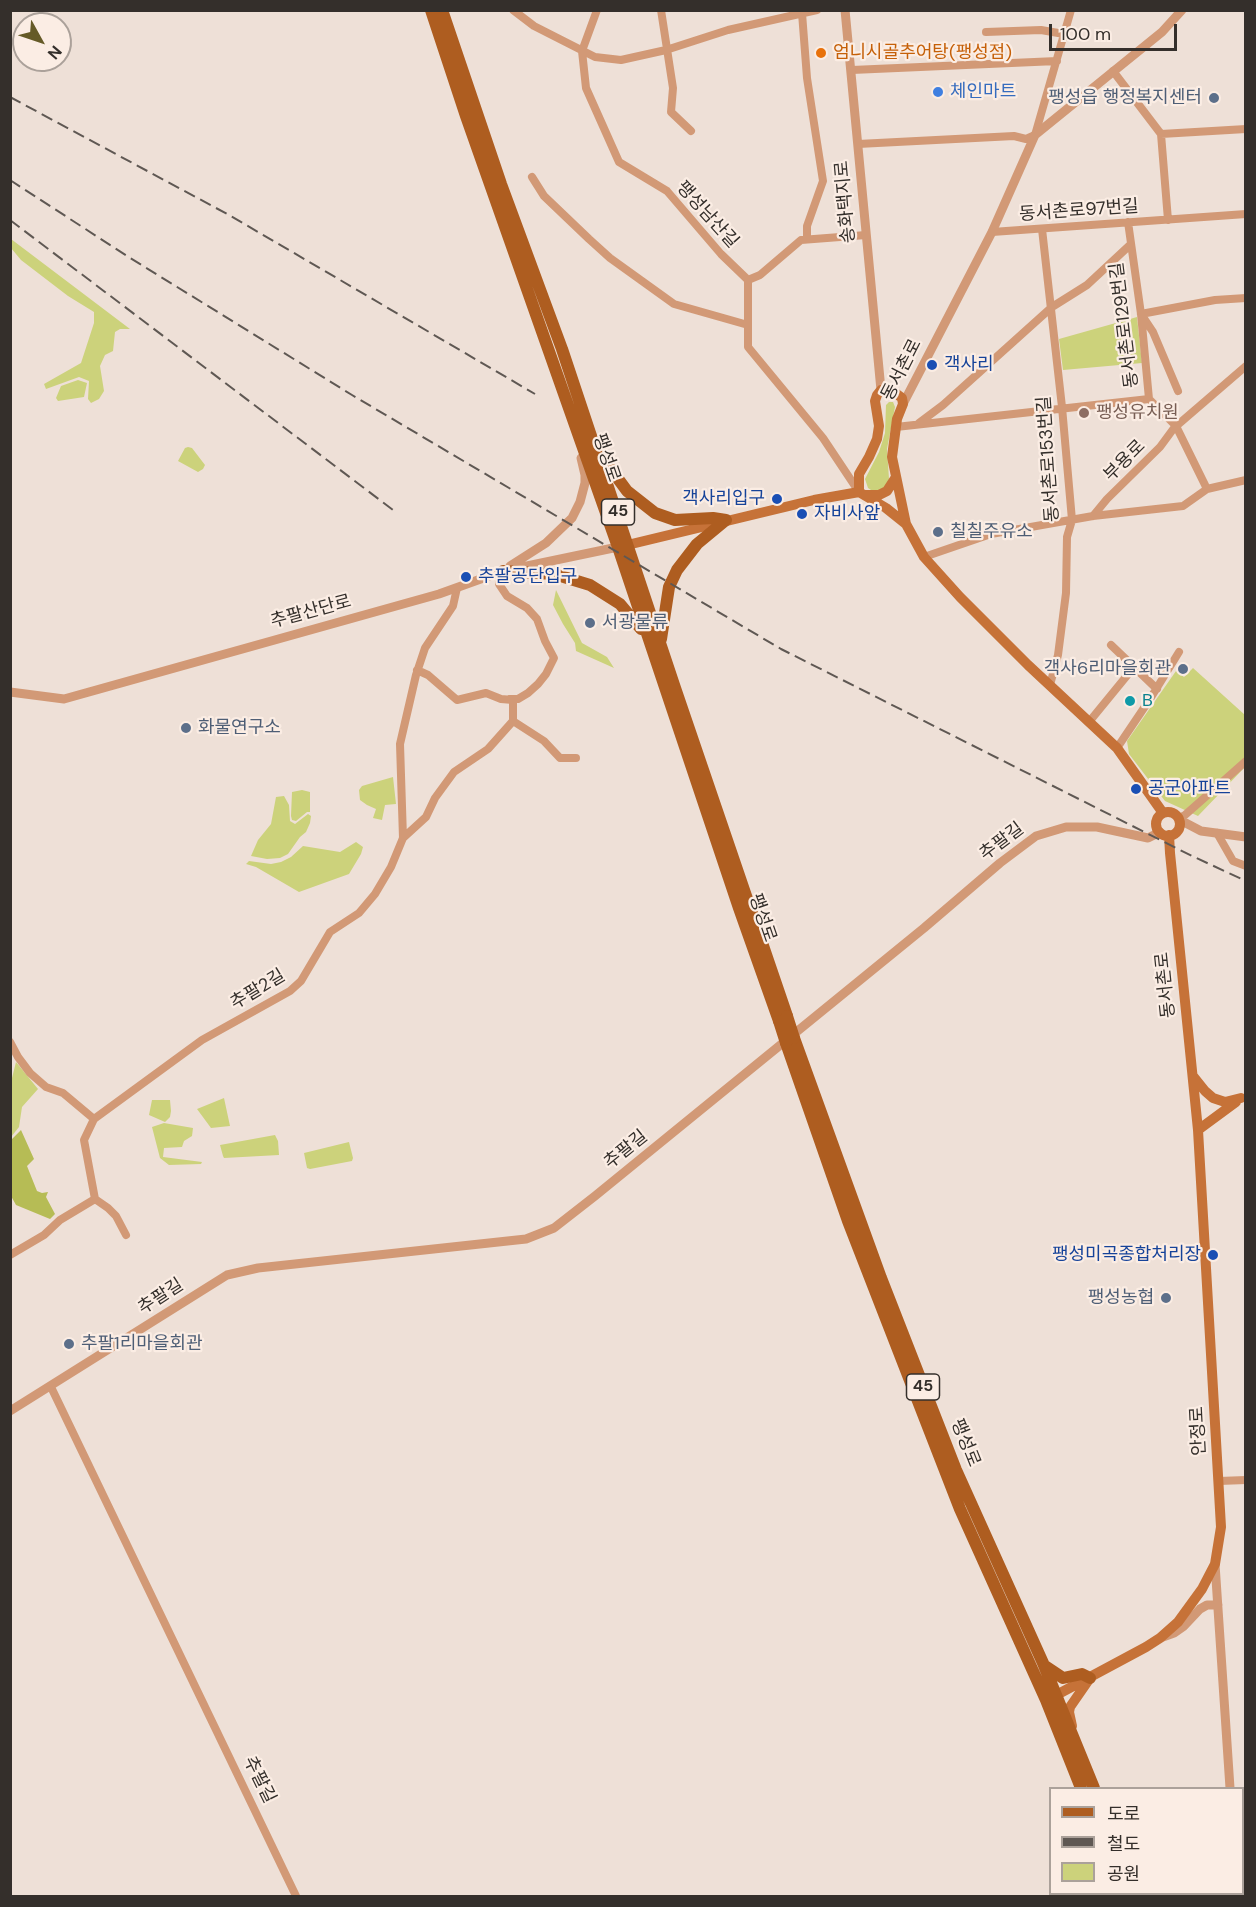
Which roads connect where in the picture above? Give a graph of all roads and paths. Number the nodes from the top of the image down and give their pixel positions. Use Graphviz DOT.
graph roads {
  1 [pos="431,10"];
  2 [pos="442,10"];
  3 [pos="513,10"];
  4 [pos="597,10"];
  5 [pos="661,10"];
  6 [pos="817,10"];
  7 [pos="845,10"];
  8 [pos="1071,10"];
  9 [pos="1182,10"];
  10 [pos="802,13"];
  11 [pos="986,32"];
  12 [pos="1064,34"];
  13 [pos="666,50"];
  14 [pos="582,51"];
  15 [pos="1057,61"];
  16 [pos="852,70"];
  17 [pos="1113,71"];
  18 [pos="1245,129"];
  19 [pos="691,131"];
  20 [pos="1161,134"];
  21 [pos="1035,135"];
  22 [pos="858,144"];
  23 [pos="532,177"];
  24 [pos="1245,214"];
  25 [pos="1168,220"];
  26 [pos="1128,222"];
  27 [pos="1042,229"];
  28 [pos="992,232"];
  29 [pos="866,235"];
  30 [pos="807,239"];
  31 [pos="1131,245"];
  32 [pos="748,280"];
  33 [pos="1245,298"];
  34 [pos="1052,307"];
  35 [pos="1141,314"];
  36 [pos="748,325"];
  37 [pos="1245,366"];
  38 [pos="881,390"];
  39 [pos="1178,391"];
  40 [pos="1149,399"];
  41 [pos="903,404"];
  42 [pos="1062,407"];
  43 [pos="918,424"];
  44 [pos="1176,426"];
  45 [pos="896,427"];
  46 [pos="585,434"];
  47 [pos="896,477"];
  48 [pos="1245,480"];
  49 [pos="1207,489"];
  50 [pos="859,492"];
  51 [pos="1093,516"];
  52 [pos="726,520"];
  53 [pos="1072,520"];
  54 [pos="906,524"];
  55 [pos="624,546"];
  56 [pos="924,557"];
  57 [pos="503,571"];
  58 [pos="457,588"];
  59 [pos="655,642"];
  60 [pos="1111,645"];
  61 [pos="1179,652"];
  62 [pos="1134,666"];
  63 [pos="417,670"];
  64 [pos="1050,685"];
  65 [pos="1157,688"];
  66 [pos="10,692"];
  67 [pos="508,699"];
  68 [pos="513,721"];
  69 [pos="1089,722"];
  70 [pos="1117,748"];
  71 [pos="576,758"];
  72 [pos="1245,761"];
  73 [pos="1163,813"];
  74 [pos="1179,819"];
  75 [pos="1217,833"];
  76 [pos="1165,834"];
  77 [pos="1245,837"];
  78 [pos="403,838"];
  79 [pos="1245,866"];
  80 [pos="790,1041"];
  81 [pos="10,1042"];
  82 [pos="1192,1074"];
  83 [pos="1243,1096"];
  84 [pos="94,1119"];
  85 [pos="1198,1130"];
  86 [pos="95,1199"];
  87 [pos="126,1235"];
  88 [pos="10,1255"];
  89 [pos="51,1387"];
  90 [pos="10,1411"];
  91 [pos="1245,1480"];
  92 [pos="1219,1481"];
  93 [pos="1215,1563"];
  94 [pos="1218,1605"];
  95 [pos="1161,1638"];
  96 [pos="1043,1663"];
  97 [pos="1090,1678"];
  98 [pos="1051,1698"];
  99 [pos="1070,1728"];
  100 [pos="1081,1787"];
  101 [pos="1094,1787"];
  102 [pos="1230,1787"];
  103 [pos="296,1896"];
  1 -- 46 [label="main road, 팽성로 / 45"];
  2 -- 46 [label="main road, 팽성로 / 45"];
  3 -- 14 [label="street"];
  4 -- 14 [label="street"];
  5 -- 13 [label="street"];
  6 -- 10 [label="street"];
  7 -- 16 [label="street, 송화택지로"];
  8 -- 12 [label="street"];
  9 -- 17 [label="street, 동서촌로"];
  10 -- 13 [label="street"];
  10 -- 30 [label="street"];
  11 -- 12 [label="street"];
  12 -- 15 [label="street"];
  13 -- 14 [label="street"];
  13 -- 19 [label="street"];
  14 -- 32 [label="street, 팽성남산길"];
  15 -- 16 [label="street"];
  15 -- 21 [label="street"];
  16 -- 22 [label="street, 송화택지로"];
  17 -- 20 [label="street"];
  17 -- 21 [label="street, 동서촌로"];
  18 -- 20 [label="street"];
  20 -- 25 [label="street"];
  21 -- 22 [label="street"];
  21 -- 28 [label="street, 동서촌로"];
  22 -- 29 [label="street, 송화택지로"];
  23 -- 36 [label="street"];
  24 -- 25 [label="street, 동서촌로97번길"];
  25 -- 26 [label="street, 동서촌로97번길"];
  26 -- 27 [label="street, 동서촌로97번길"];
  26 -- 31 [label="street, 동서촌로129번길"];
  27 -- 28 [label="street, 동서촌로97번길"];
  27 -- 34 [label="street, 동서촌로153번길"];
  28 -- 41 [label="street, 동서촌로"];
  29 -- 30 [label="street"];
  29 -- 38 [label="street, 송화택지로"];
  30 -- 32 [label="street"];
  31 -- 34 [label="street, 동서촌로129번길"];
  31 -- 35 [label="street, 동서촌로129번길"];
  32 -- 36 [label="street"];
  33 -- 35 [label="street"];
  34 -- 42 [label="street, 동서촌로153번길"];
  34 -- 43 [label="street, 동서촌로129번길"];
  35 -- 39 [label="street"];
  35 -- 40 [label="street, 동서촌로129번길"];
  36 -- 50 [label="street"];
  37 -- 44 [label="street, 부용로"];
  38 -- 41 [label="main road"];
  38 -- 50 [label="main road, 송화택지로"];
  40 -- 42 [label="street, 동서촌로129번길"];
  40 -- 44 [label="street"];
  41 -- 45 [label="main road, 동서촌로"];
  42 -- 43 [label="street, 동서촌로129번길"];
  42 -- 53 [label="street, 동서촌로153번길"];
  43 -- 45 [label="street, 동서촌로129번길"];
  44 -- 49 [label="street"];
  44 -- 51 [label="street, 부용로"];
  45 -- 47 [label="main road, 동서촌로"];
  46 -- 52 [label="main road"];
  46 -- 55 [label="main road, 팽성로 / 45"];
  46 -- 57 [label="street"];
  47 -- 50 [label="main road"];
  47 -- 54 [label="main road, 동서촌로"];
  48 -- 49 [label="street"];
  49 -- 51 [label="street"];
  50 -- 52 [label="main road"];
  50 -- 54 [label="main road"];
  51 -- 53 [label="street"];
  52 -- 55 [label="main road"];
  52 -- 59 [label="main road"];
  53 -- 56 [label="street"];
  53 -- 64 [label="street, 동서촌로153번길"];
  54 -- 56 [label="main road, 동서촌로"];
  55 -- 57 [label="street, 추팔산단로"];
  55 -- 59 [label="main road, 팽성로 / 45"];
  56 -- 64 [label="main road, 동서촌로"];
  57 -- 58 [label="street, 추팔산단로"];
  57 -- 59 [label="main road"];
  57 -- 67 [label="street"];
  58 -- 63 [label="street, 추팔2길"];
  58 -- 66 [label="street, 추팔산단로"];
  59 -- 80 [label="main road, 팽성로 / 45, bridge"];
  60 -- 62 [label="street"];
  61 -- 65 [label="street"];
  62 -- 65 [label="street"];
  62 -- 69 [label="street"];
  63 -- 67 [label="street"];
  63 -- 78 [label="street, 추팔2길"];
  64 -- 69 [label="main road, 동서촌로"];
  65 -- 70 [label="street"];
  67 -- 68 [label="street"];
  68 -- 71 [label="street"];
  68 -- 78 [label="street"];
  69 -- 70 [label="main road, 동서촌로"];
  70 -- 73 [label="main road, 동서촌로"];
  72 -- 74 [label="street"];
  73 -- 74 [label="main road"];
  73 -- 76 [label="main road"];
  74 -- 75 [label="street"];
  74 -- 76 [label="main road"];
  75 -- 77 [label="street"];
  75 -- 79 [label="street"];
  76 -- 82 [label="main road, 동서촌로"];
  76 -- 89 [label="street, 추팔길"];
  78 -- 84 [label="street, 추팔2길"];
  80 -- 96 [label="main road, 팽성로 / 45"];
  80 -- 98 [label="main road, 팽성로 / 45"];
  81 -- 84 [label="street"];
  82 -- 83 [label="main road"];
  82 -- 85 [label="main road, 동서촌로"];
  83 -- 85 [label="main road"];
  84 -- 86 [label="street"];
  85 -- 92 [label="main road, 안정로"];
  86 -- 87 [label="street"];
  86 -- 88 [label="street"];
  89 -- 90 [label="street, 추팔길"];
  89 -- 103 [label="street, 추팔길"];
  91 -- 92 [label="street"];
  92 -- 93 [label="main road, 안정로"];
  93 -- 94 [label="street, 안정로"];
  93 -- 95 [label="main road"];
  94 -- 95 [label="street"];
  94 -- 102 [label="street, 안정로"];
  95 -- 97 [label="main road"];
  96 -- 97 [label="main road"];
  96 -- 98 [label="main road, 팽성로 / 45"];
  97 -- 98 [label="main road"];
  97 -- 99 [label="main road"];
  98 -- 99 [label="main road, 팽성로 / 45"];
  98 -- 100 [label="main road, 팽성로 / 45"];
  99 -- 101 [label="main road, 팽성로 / 45"];
}
